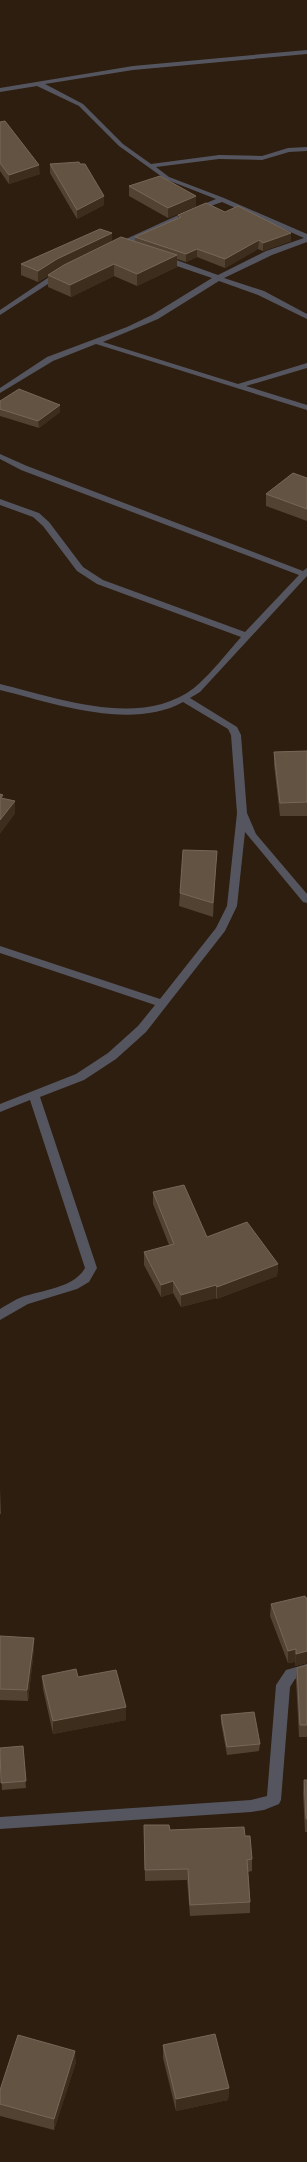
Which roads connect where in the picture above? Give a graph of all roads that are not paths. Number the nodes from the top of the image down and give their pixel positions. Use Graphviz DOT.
graph roads {
  1 [pos="307,52"];
  2 [pos="37,83"];
  3 [pos="0,90"];
  4 [pos="307,149"];
  5 [pos="148,166"];
  6 [pos="222,199"];
  7 [pos="307,237"];
  8 [pos="307,240"];
  9 [pos="122,244"];
  10 [pos="137,249"];
  11 [pos="109,250"];
  12 [pos="152,254"];
  13 [pos="68,270"];
  14 [pos="218,278"];
  15 [pos="0,313"];
  16 [pos="307,317"];
  17 [pos="97,342"];
  18 [pos="307,365"];
  19 [pos="237,386"];
  20 [pos="0,391"];
  21 [pos="307,408"];
  22 [pos="0,456"];
  23 [pos="0,502"];
  24 [pos="306,572"];
  25 [pos="247,636"];
  26 [pos="0,687"];
  27 [pos="184,699"];
  28 [pos="242,813"];
  29 [pos="307,900"];
  30 [pos="0,948"];
  31 [pos="162,1004"];
  32 [pos="34,1095"];
  33 [pos="0,1108"];
  34 [pos="0,1315"];
  35 [pos="307,1670"];
  36 [pos="0,1823"];
  1 -- 2 [label="street"];
  2 -- 3 [label="street"];
  2 -- 5 [label="street"];
  4 -- 5 [label="street"];
  5 -- 6 [label="street"];
  6 -- 7 [label="street"];
  6 -- 9 [label="street"];
  8 -- 14 [label="street"];
  9 -- 10 [label="street"];
  9 -- 11 [label="street"];
  12 -- 14 [label="street"];
  13 -- 15 [label="street"];
  14 -- 16 [label="street"];
  14 -- 17 [label="street"];
  17 -- 19 [label="street"];
  17 -- 20 [label="street"];
  18 -- 19 [label="street"];
  19 -- 21 [label="street"];
  22 -- 24 [label="street"];
  23 -- 25 [label="street"];
  24 -- 25 [label="street"];
  25 -- 27 [label="street"];
  26 -- 27 [label="street"];
  27 -- 28 [label="street"];
  28 -- 29 [label="street"];
  28 -- 31 [label="street"];
  30 -- 31 [label="street"];
  31 -- 32 [label="street"];
  32 -- 33 [label="street"];
  32 -- 34 [label="street"];
  35 -- 36 [label="street"];
}
